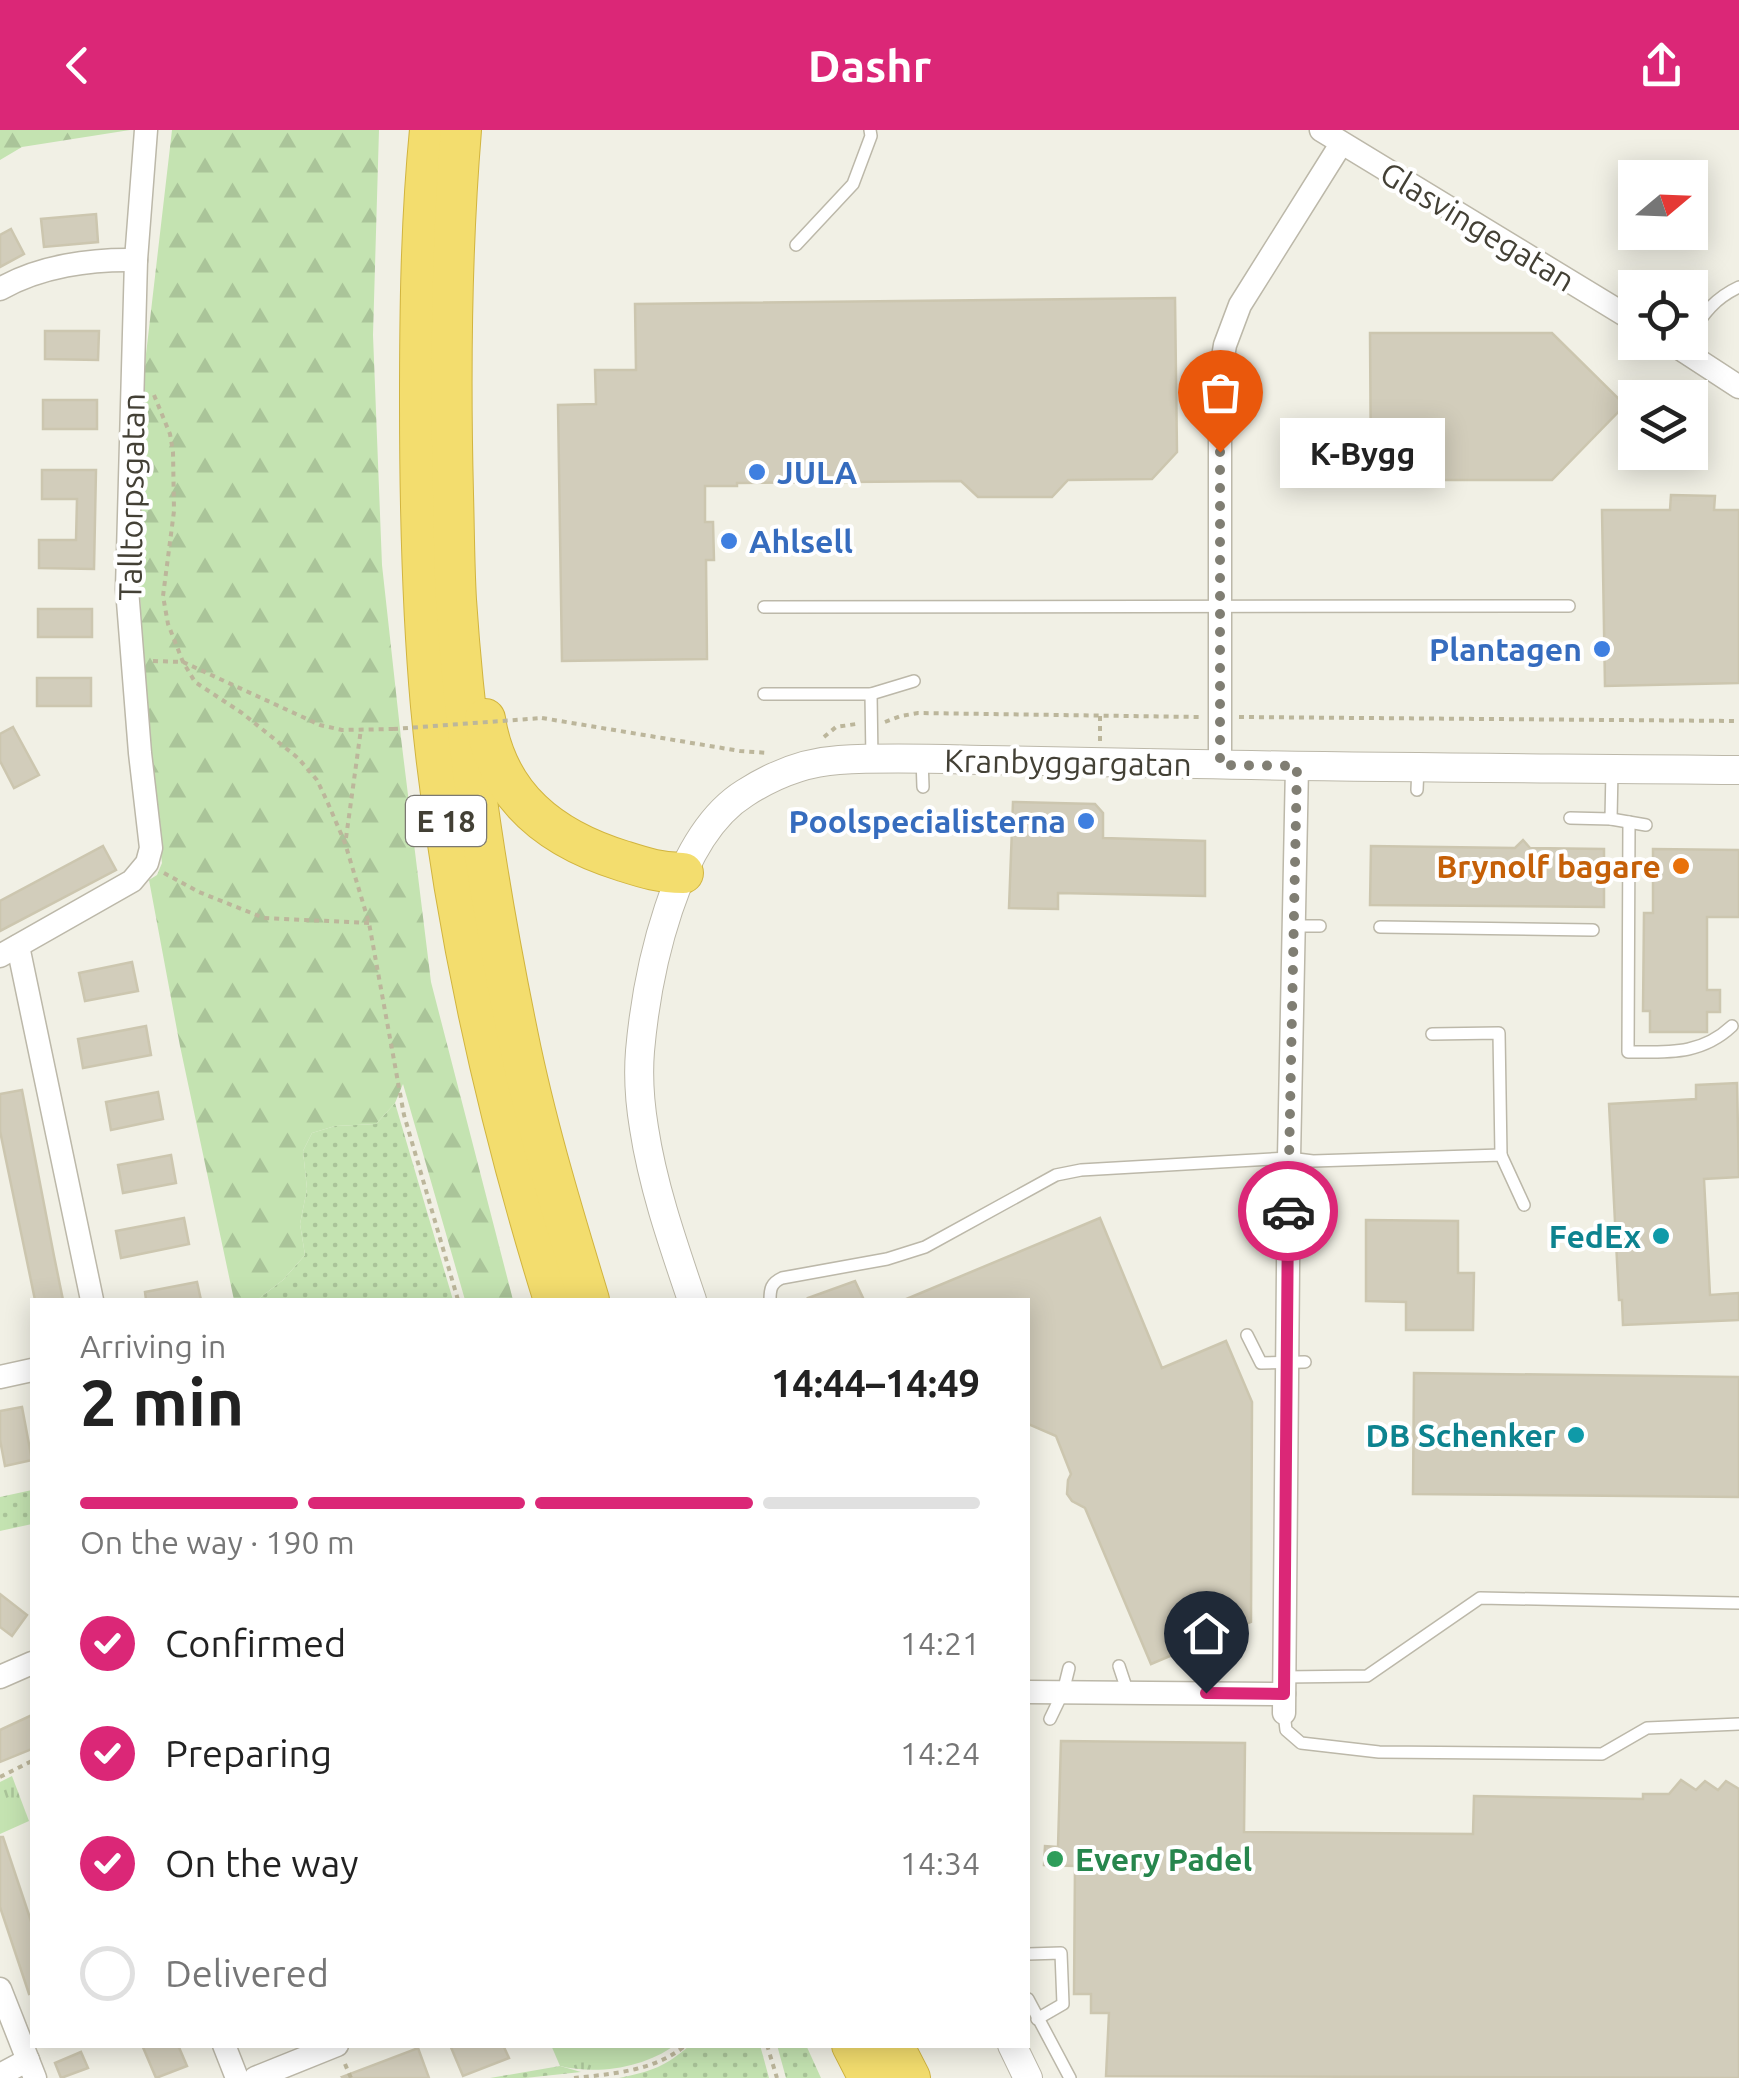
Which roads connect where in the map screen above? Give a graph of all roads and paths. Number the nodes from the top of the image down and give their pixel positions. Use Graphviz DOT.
graph roads {
  1 [pos="146,130"];
  2 [pos="430,130"];
  3 [pos="461,130"];
  4 [pos="870,130"];
  5 [pos="1321,130"];
  6 [pos="1341,144"];
  7 [pos="796,246"];
  8 [pos="136,260"];
  9 [pos="1739,287"];
  10 [pos="0,288"];
  11 [pos="1708,307"];
  12 [pos="1618,312"];
  13 [pos="1705,360"];
  14 [pos="150,384"];
  15 [pos="1739,387"];
  16 [pos="453,490"];
  17 [pos="1220,606"];
  18 [pos="1569,606"];
  19 [pos="764,607"];
  20 [pos="133,660"];
  21 [pos="184,662"];
  22 [pos="914,681"];
  23 [pos="764,694"];
  24 [pos="871,694"];
  25 [pos="1220,717"];
  26 [pos="1739,721"];
  27 [pos="872,724"];
  28 [pos="362,729"];
  29 [pos="815,746"];
  30 [pos="775,754"];
  31 [pos="872,760"];
  32 [pos="1220,765"];
  33 [pos="1297,766"];
  34 [pos="1612,770"];
  35 [pos="1739,770"];
  36 [pos="1570,818"];
  37 [pos="1611,819"];
  38 [pos="1629,822"];
  39 [pos="1646,825"];
  40 [pos="345,843"];
  41 [pos="147,863"];
  42 [pos="683,873"];
  43 [pos="369,924"];
  44 [pos="1294,926"];
  45 [pos="1320,926"];
  46 [pos="1380,927"];
  47 [pos="1593,930"];
  48 [pos="9,951"];
  49 [pos="1732,1026"];
  50 [pos="1432,1034"];
  51 [pos="1501,1155"];
  52 [pos="1288,1158"];
  53 [pos="1524,1205"];
  54 [pos="92,1298"];
  55 [pos="457,1298"];
  56 [pos="553,1298"];
  57 [pos="588,1298"];
  58 [pos="691,1298"];
  59 [pos="770,1298"];
  60 [pos="1247,1334"];
  61 [pos="1296,1362"];
  62 [pos="30,1370"];
  63 [pos="0,1377"];
  64 [pos="1739,1603"];
  65 [pos="30,1664"];
  66 [pos="1118,1666"];
  67 [pos="1069,1668"];
  68 [pos="0,1677"];
  69 [pos="1030,1692"];
  70 [pos="1063,1692"];
  71 [pos="1128,1692"];
  72 [pos="1284,1694"];
  73 [pos="1050,1719"];
  74 [pos="1739,1724"];
  75 [pos="30,1762"];
  76 [pos="0,1777"];
  77 [pos="1061,1936"];
  78 [pos="1061,1953"];
  79 [pos="1030,1954"];
  80 [pos="0,1989"];
  81 [pos="1030,2004"];
  82 [pos="22,2012"];
  83 [pos="1037,2019"];
  84 [pos="225,2048"];
  85 [pos="330,2048"];
  86 [pos="681,2048"];
  87 [pos="768,2048"];
  88 [pos="854,2048"];
  89 [pos="894,2048"];
  90 [pos="1013,2048"];
  91 [pos="32,2069"];
  92 [pos="0,2075"];
  93 [pos="237,2078"];
  94 [pos="255,2078"];
  95 [pos="574,2078"];
  96 [pos="776,2078"];
  97 [pos="869,2078"];
  98 [pos="910,2078"];
  99 [pos="1028,2078"];
  100 [pos="1070,2078"];
  1 -- 8 [label="street, Talltorpsgatan"];
  2 -- 56 [label="highway, E 18"];
  3 -- 16 [label="highway, E 18"];
  4 -- 7 [label="lane"];
  5 -- 6 [label="street, Glasvingegatan"];
  6 -- 12 [label="street, Glasvingegatan"];
  6 -- 17 [label="street"];
  8 -- 10 [label="street"];
  8 -- 20 [label="street, Talltorpsgatan"];
  9 -- 11 [label="lane"];
  13 -- 15 [label="street"];
  14 -- 21 [label="path"];
  16 -- 42 [label="highway, E 18"];
  16 -- 57 [label="highway, E 18"];
  17 -- 18 [label="lane"];
  17 -- 19 [label="lane"];
  17 -- 25 [label="street"];
  20 -- 21 [label="path"];
  20 -- 41 [label="street, Talltorpsgatan"];
  21 -- 28 [label="path"];
  21 -- 40 [label="path"];
  22 -- 24 [label="lane"];
  23 -- 24 [label="lane"];
  24 -- 27 [label="lane"];
  25 -- 26 [label="path"];
  25 -- 27 [label="path"];
  25 -- 32 [label="street"];
  27 -- 29 [label="path"];
  27 -- 31 [label="lane"];
  28 -- 30 [label="path, bridge"];
  28 -- 40 [label="path"];
  31 -- 32 [label="street, Kranbyggargatan"];
  31 -- 42 [label="street, Kranbyggargatan"];
  32 -- 33 [label="street, Kranbyggargatan"];
  33 -- 34 [label="street, Kranbyggargatan"];
  33 -- 44 [label="street"];
  34 -- 35 [label="street, Kranbyggargatan"];
  34 -- 37 [label="lane"];
  36 -- 37 [label="lane"];
  37 -- 38 [label="lane"];
  38 -- 39 [label="lane"];
  38 -- 49 [label="lane"];
  40 -- 43 [label="path"];
  41 -- 43 [label="path"];
  41 -- 48 [label="street"];
  42 -- 58 [label="street, Kranbyggargatan"];
  43 -- 55 [label="path"];
  44 -- 45 [label="lane"];
  44 -- 52 [label="street"];
  46 -- 47 [label="lane"];
  48 -- 54 [label="street"];
  50 -- 51 [label="lane"];
  51 -- 52 [label="lane"];
  51 -- 53 [label="lane"];
  52 -- 59 [label="lane"];
  52 -- 61 [label="street"];
  60 -- 61 [label="lane"];
  61 -- 72 [label="street"];
  62 -- 63 [label="street"];
  64 -- 72 [label="lane"];
  65 -- 68 [label="street"];
  66 -- 71 [label="lane"];
  67 -- 70 [label="lane"];
  69 -- 70 [label="street"];
  70 -- 71 [label="street"];
  70 -- 73 [label="lane"];
  71 -- 72 [label="street"];
  72 -- 74 [label="lane"];
  75 -- 76 [label="path"];
  77 -- 78 [label="lane"];
  78 -- 79 [label="lane"];
  78 -- 83 [label="lane"];
  80 -- 82 [label="street"];
  81 -- 83 [label="lane"];
  82 -- 91 [label="street"];
  83 -- 100 [label="lane"];
  84 -- 93 [label="street"];
  85 -- 94 [label="street"];
  86 -- 95 [label="path"];
  87 -- 96 [label="path"];
  88 -- 97 [label="highway"];
  89 -- 98 [label="highway"];
  90 -- 99 [label="street"];
  91 -- 92 [label="street"];
}
